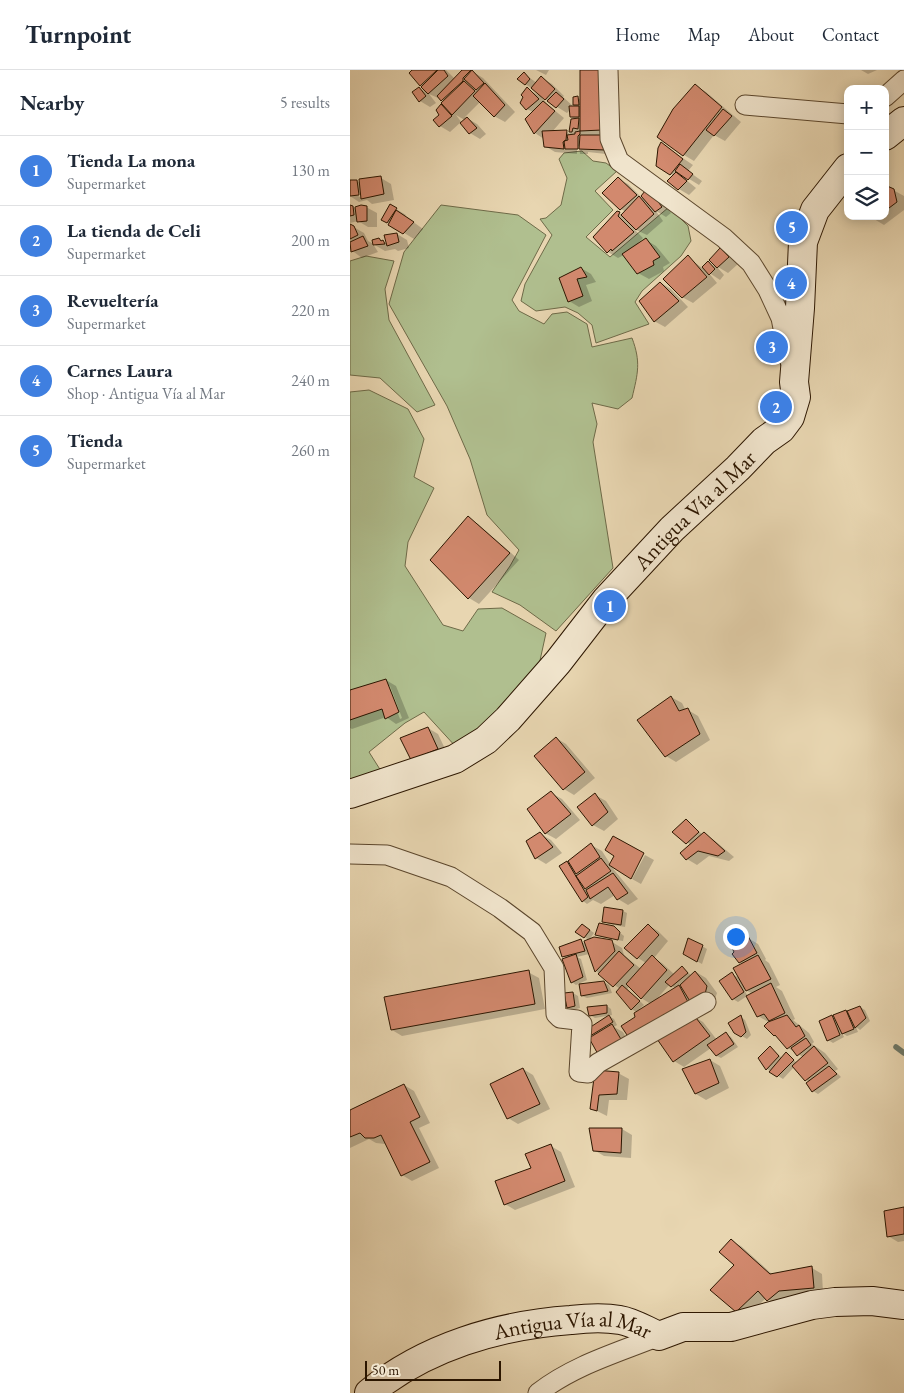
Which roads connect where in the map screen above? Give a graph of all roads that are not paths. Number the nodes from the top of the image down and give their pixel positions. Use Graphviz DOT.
graph roads {
  1 [pos="608,70"];
  2 [pos="904,80"];
  3 [pos="889,93"];
  4 [pos="745,105"];
  5 [pos="844,114"];
  6 [pos="904,121"];
  7 [pos="889,133"];
  8 [pos="844,173"];
  9 [pos="794,382"];
  10 [pos="350,794"];
  11 [pos="350,854"];
  12 [pos="706,1002"];
  13 [pos="904,1305"];
  14 [pos="659,1336"];
  15 [pos="369,1393"];
  16 [pos="538,1393"];
  1 -- 9 [label="street"];
  2 -- 3 [label="street"];
  4 -- 5 [label="street"];
  6 -- 7 [label="main road"];
  8 -- 9 [label="main road, Antigua Vía al Mar"];
  9 -- 10 [label="main road, Antigua Vía al Mar"];
  11 -- 12 [label="street"];
  13 -- 14 [label="main road, Antigua Vía al Mar"];
  14 -- 15 [label="main road, Antigua Vía al Mar"];
  14 -- 16 [label="street"];
}
